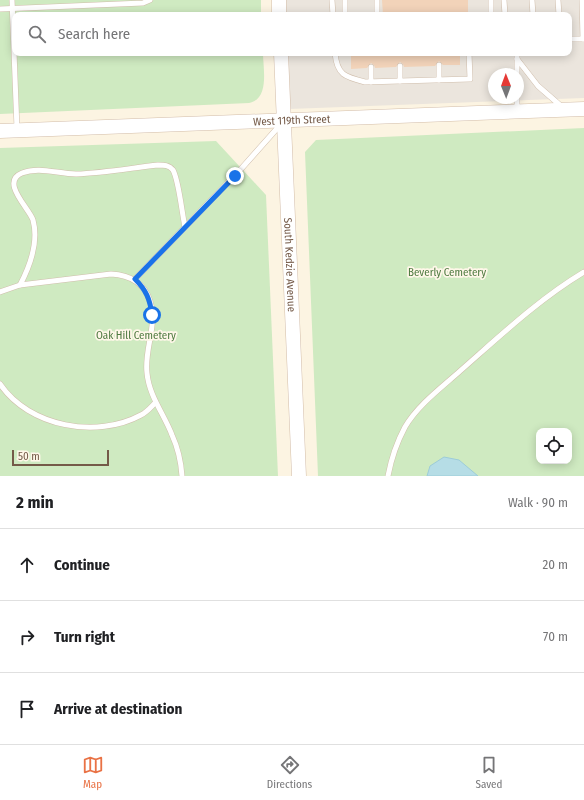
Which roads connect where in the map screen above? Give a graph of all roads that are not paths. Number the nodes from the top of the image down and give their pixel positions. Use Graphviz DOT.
graph roads {
  1 [pos="12,0"];
  2 [pos="150,0"];
  3 [pos="279,0"];
  4 [pos="332,0"];
  5 [pos="345,0"];
  6 [pos="377,0"];
  7 [pos="491,0"];
  8 [pos="504,0"];
  9 [pos="532,0"];
  10 [pos="558,0"];
  11 [pos="582,0"];
  12 [pos="0,9"];
  13 [pos="13,10"];
  14 [pos="279,12"];
  15 [pos="333,12"];
  16 [pos="346,12"];
  17 [pos="377,12"];
  18 [pos="491,12"];
  19 [pos="505,12"];
  20 [pos="532,12"];
  21 [pos="559,12"];
  22 [pos="572,39"];
  23 [pos="584,39"];
  24 [pos="15,56"];
  25 [pos="281,56"];
  26 [pos="335,56"];
  27 [pos="469,56"];
  28 [pos="517,56"];
  29 [pos="439,65"];
  30 [pos="400,66"];
  31 [pos="371,67"];
  32 [pos="517,68"];
  33 [pos="439,80"];
  34 [pos="372,82"];
  35 [pos="400,82"];
  36 [pos="517,104"];
  37 [pos="584,109"];
  38 [pos="564,110"];
  39 [pos="284,120"];
  40 [pos="18,130"];
  41 [pos="0,131"];
  42 [pos="185,227"];
  43 [pos="584,272"];
  44 [pos="135,279"];
  45 [pos="20,285"];
  46 [pos="0,292"];
  47 [pos="0,384"];
  48 [pos="155,403"];
  49 [pos="182,476"];
  50 [pos="299,476"];
  51 [pos="388,476"];
  1 -- 13 [label="lane"];
  2 -- 13 [label="lane"];
  3 -- 14 [label="street"];
  4 -- 15 [label="lane"];
  5 -- 16 [label="lane"];
  6 -- 17 [label="lane"];
  7 -- 18 [label="lane"];
  8 -- 19 [label="lane"];
  9 -- 20 [label="lane"];
  10 -- 21 [label="lane"];
  11 -- 23 [label="lane"];
  12 -- 13 [label="lane"];
  22 -- 23 [label="lane"];
  24 -- 40 [label="lane"];
  25 -- 39 [label="street, South Kedzie Avenue"];
  26 -- 34 [label="lane"];
  27 -- 33 [label="lane"];
  28 -- 32 [label="lane"];
  28 -- 38 [label="lane"];
  29 -- 33 [label="lane"];
  30 -- 35 [label="lane"];
  31 -- 34 [label="lane"];
  33 -- 35 [label="lane"];
  34 -- 35 [label="lane"];
  36 -- 38 [label="street, West 119th Street"];
  36 -- 39 [label="street, West 119th Street"];
  37 -- 38 [label="street, West 119th Street"];
  39 -- 40 [label="street, West 119th Street"];
  39 -- 42 [label="lane"];
  39 -- 50 [label="street, South Kedzie Avenue"];
  40 -- 41 [label="street, West 119th Street"];
  42 -- 44 [label="lane"];
  42 -- 45 [label="lane"];
  43 -- 51 [label="lane"];
  44 -- 45 [label="lane"];
  44 -- 48 [label="lane"];
  45 -- 46 [label="lane"];
  47 -- 48 [label="lane"];
  48 -- 49 [label="lane"];
}
